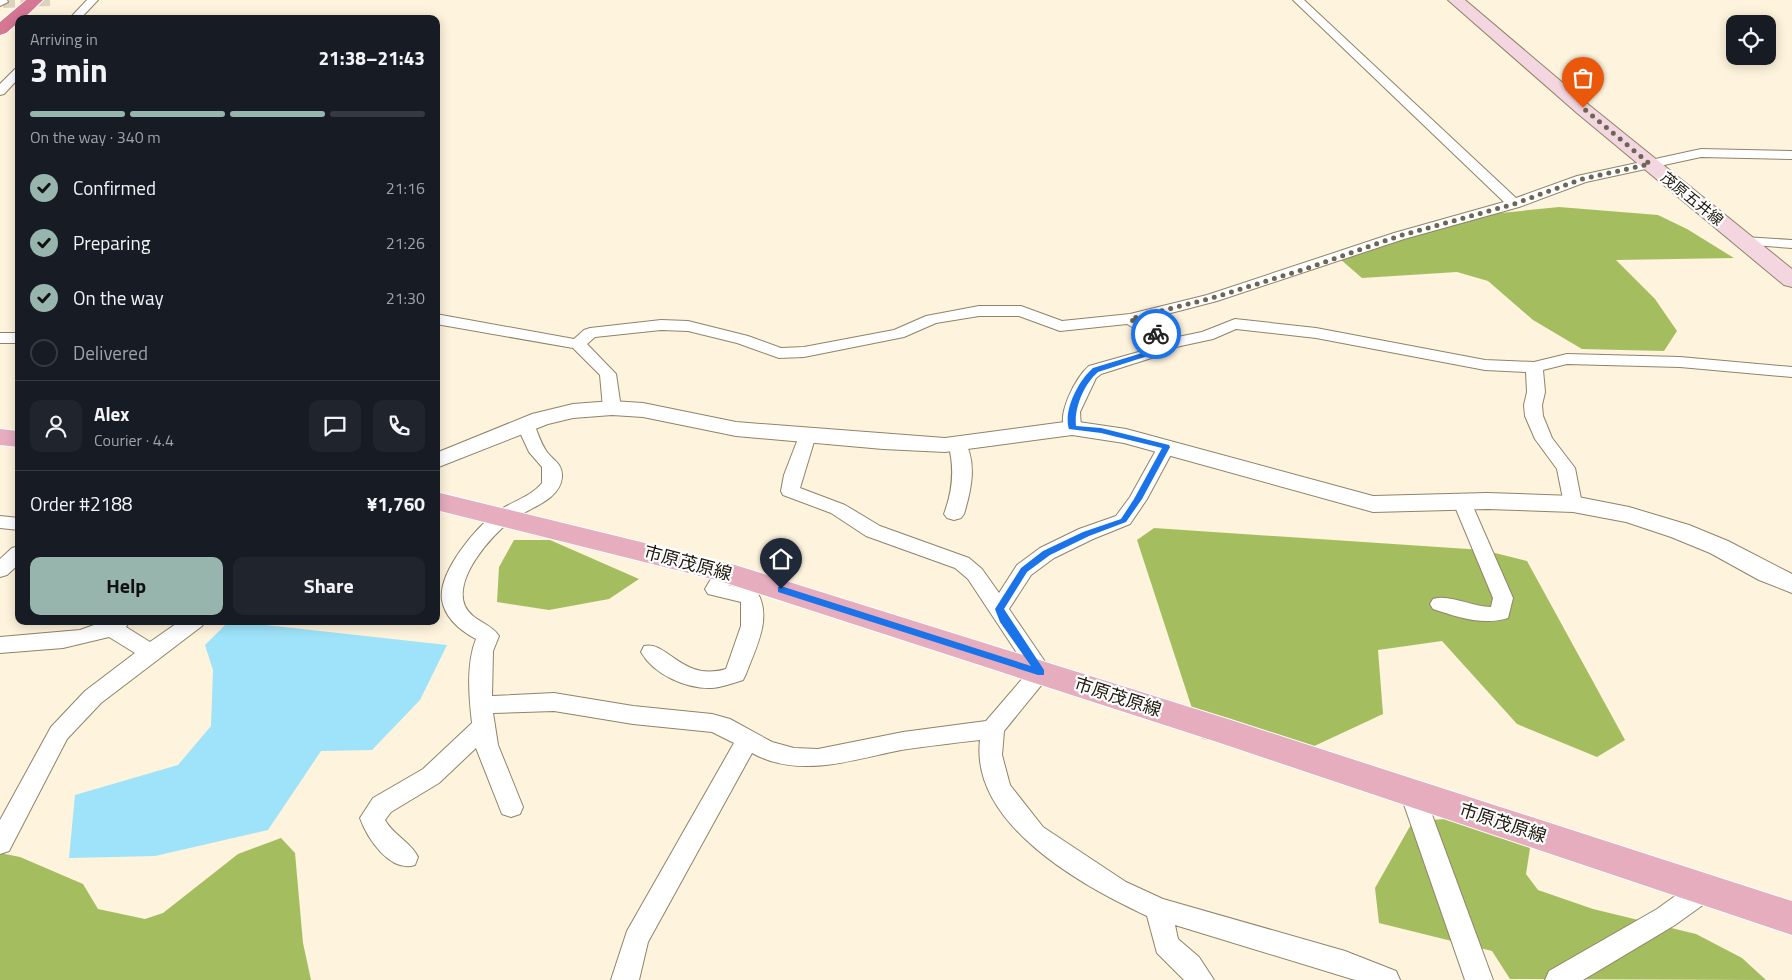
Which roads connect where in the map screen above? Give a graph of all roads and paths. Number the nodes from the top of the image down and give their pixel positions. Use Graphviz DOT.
graph roads {
  1 [pos="93,0"];
  2 [pos="1298,0"];
  3 [pos="1456,0"];
  4 [pos="43,2"];
  5 [pos="23,15"];
  6 [pos="35,15"];
  7 [pos="78,15"];
  8 [pos="15,20"];
  9 [pos="0,30"];
  10 [pos="15,35"];
  11 [pos="0,48"];
  12 [pos="15,75"];
  13 [pos="0,91"];
  14 [pos="1792,155"];
  15 [pos="1650,164"];
  16 [pos="1514,204"];
  17 [pos="1744,241"];
  18 [pos="1792,244"];
  19 [pos="1792,280"];
  20 [pos="1130,319"];
  21 [pos="440,320"];
  22 [pos="0,338"];
  23 [pos="15,338"];
  24 [pos="1171,343"];
  25 [pos="578,344"];
  26 [pos="1534,366"];
  27 [pos="1792,372"];
  28 [pos="612,408"];
  29 [pos="525,424"];
  30 [pos="1072,428"];
  31 [pos="806,435"];
  32 [pos="0,437"];
  33 [pos="15,439"];
  34 [pos="957,443"];
  35 [pos="1166,447"];
  36 [pos="440,459"];
  37 [pos="440,502"];
  38 [pos="1462,502"];
  39 [pos="1573,504"];
  40 [pos="954,514"];
  41 [pos="504,516"];
  42 [pos="0,522"];
  43 [pos="15,524"];
  44 [pos="15,557"];
  45 [pos="0,570"];
  46 [pos="726,572"];
  47 [pos="1792,584"];
  48 [pos="1440,604"];
  49 [pos="999,609"];
  50 [pos="116,625"];
  51 [pos="190,625"];
  52 [pos="0,645"];
  53 [pos="652,652"];
  54 [pos="151,653"];
  55 [pos="1041,672"];
  56 [pos="482,716"];
  57 [pos="993,730"];
  58 [pos="747,741"];
  59 [pos="1412,793"];
  60 [pos="511,807"];
  61 [pos="0,844"];
  62 [pos="406,856"];
  63 [pos="1705,889"];
  64 [pos="1158,909"];
  65 [pos="1792,918"];
  66 [pos="625,980"];
  67 [pos="1200,980"];
  68 [pos="1386,980"];
  69 [pos="1479,980"];
  70 [pos="1558,980"];
  1 -- 7 [label="street"];
  2 -- 16 [label="street"];
  3 -- 15 [label="main road, 茂原五井線"];
  4 -- 5 [label="highway"];
  4 -- 6 [label="highway"];
  8 -- 9 [label="highway"];
  10 -- 11 [label="highway"];
  12 -- 13 [label="street"];
  14 -- 15 [label="street"];
  15 -- 16 [label="street"];
  15 -- 17 [label="main road, 茂原五井線"];
  16 -- 20 [label="street"];
  17 -- 18 [label="street"];
  17 -- 19 [label="main road, 茂原五井線"];
  20 -- 24 [label="street"];
  20 -- 25 [label="street"];
  21 -- 25 [label="street"];
  22 -- 23 [label="street"];
  24 -- 26 [label="street"];
  24 -- 30 [label="street"];
  25 -- 28 [label="street"];
  26 -- 27 [label="street"];
  26 -- 39 [label="street"];
  28 -- 29 [label="street"];
  28 -- 31 [label="street"];
  29 -- 36 [label="street"];
  29 -- 41 [label="street"];
  30 -- 34 [label="street"];
  30 -- 35 [label="street"];
  31 -- 34 [label="street"];
  31 -- 49 [label="street"];
  32 -- 33 [label="main road"];
  34 -- 40 [label="street"];
  35 -- 38 [label="street"];
  35 -- 49 [label="street"];
  37 -- 41 [label="main road, 市原茂原線"];
  38 -- 39 [label="street"];
  38 -- 48 [label="street"];
  39 -- 47 [label="street"];
  41 -- 46 [label="main road, 市原茂原線"];
  41 -- 56 [label="street"];
  42 -- 43 [label="street"];
  44 -- 45 [label="street"];
  46 -- 53 [label="street"];
  46 -- 55 [label="main road, 市原茂原線"];
  49 -- 55 [label="street"];
  50 -- 52 [label="street"];
  50 -- 54 [label="street"];
  51 -- 54 [label="street"];
  54 -- 61 [label="street"];
  55 -- 57 [label="street"];
  55 -- 59 [label="main road, 市原茂原線"];
  56 -- 58 [label="street"];
  56 -- 60 [label="street"];
  56 -- 62 [label="street"];
  57 -- 58 [label="street"];
  57 -- 64 [label="street"];
  58 -- 66 [label="street"];
  59 -- 63 [label="main road, 市原茂原線"];
  59 -- 69 [label="street"];
  63 -- 65 [label="main road, 市原茂原線"];
  63 -- 70 [label="street"];
  64 -- 67 [label="street"];
  64 -- 68 [label="street"];
}
